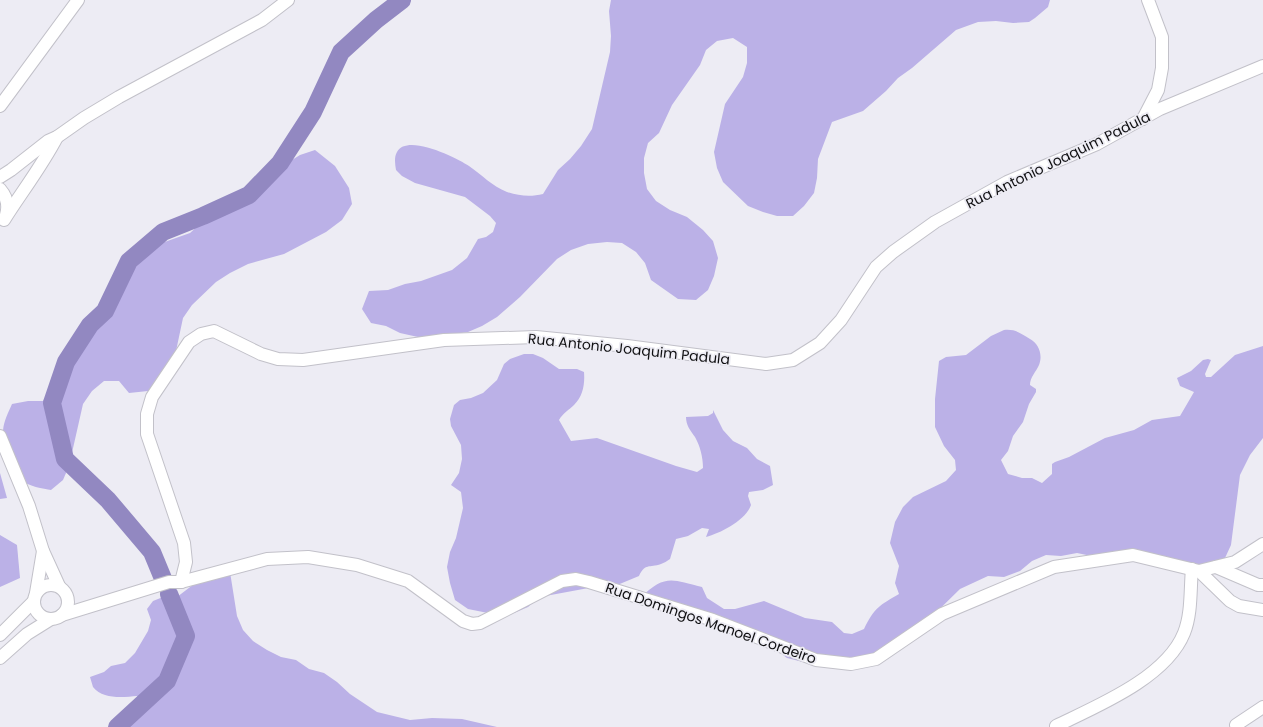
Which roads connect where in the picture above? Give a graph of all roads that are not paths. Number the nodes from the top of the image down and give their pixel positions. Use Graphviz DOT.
graph roads {
  1 [pos="78,0"];
  2 [pos="288,0"];
  3 [pos="1148,0"];
  4 [pos="1263,66"];
  5 [pos="0,106"];
  6 [pos="1143,119"];
  7 [pos="57,137"];
  8 [pos="0,177"];
  9 [pos="0,189"];
  10 [pos="2,223"];
  11 [pos="0,436"];
  12 [pos="1263,544"];
  13 [pos="43,551"];
  14 [pos="1216,567"];
  15 [pos="1196,570"];
  16 [pos="181,582"];
  17 [pos="1263,585"];
  18 [pos="59,586"];
  19 [pos="35,597"];
  20 [pos="68,600"];
  21 [pos="92,606"];
  22 [pos="1263,610"];
  23 [pos="56,617"];
  24 [pos="0,635"];
  25 [pos="0,658"];
  26 [pos="1263,707"];
  27 [pos="1056,726"];
  28 [pos="1237,727"];
  1 -- 5 [label="street"];
  2 -- 7 [label="street"];
  3 -- 6 [label="street"];
  4 -- 6 [label="street, Rua Antonio Joaquim Padula"];
  6 -- 16 [label="street, Rua Antonio Joaquim Padula"];
  7 -- 8 [label="street"];
  7 -- 10 [label="street"];
  9 -- 10 [label="street"];
  11 -- 13 [label="street"];
  12 -- 14 [label="street, Rua Domingos Manoel Cordeiro"];
  13 -- 18 [label="street"];
  13 -- 19 [label="street"];
  14 -- 15 [label="street, Rua Domingos Manoel Cordeiro"];
  14 -- 17 [label="street"];
  15 -- 16 [label="street, Rua Domingos Manoel Cordeiro"];
  15 -- 22 [label="street"];
  15 -- 27 [label="street"];
  16 -- 21 [label="street"];
  18 -- 19 [label="street"];
  18 -- 20 [label="street"];
  19 -- 23 [label="street"];
  19 -- 24 [label="street"];
  20 -- 21 [label="street"];
  20 -- 23 [label="street"];
  21 -- 23 [label="street"];
  23 -- 25 [label="street"];
  26 -- 28 [label="street"];
}
